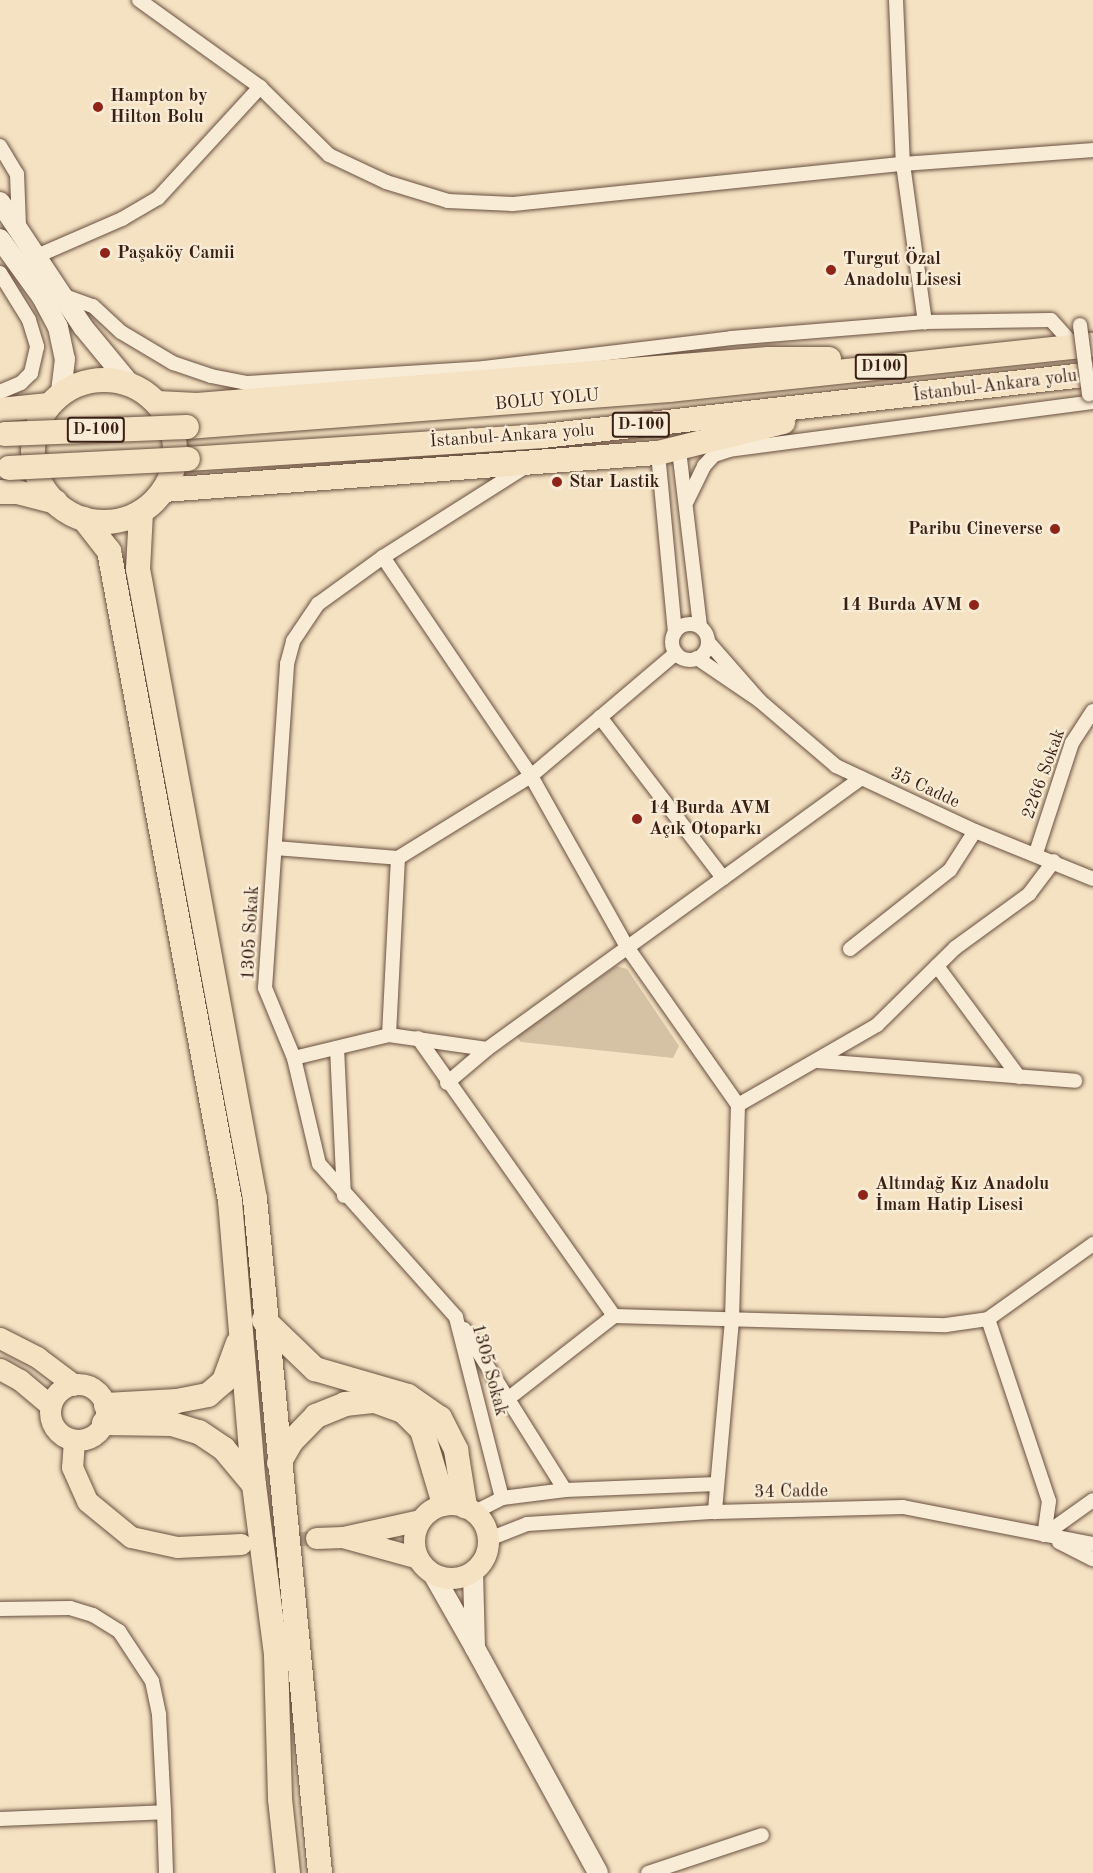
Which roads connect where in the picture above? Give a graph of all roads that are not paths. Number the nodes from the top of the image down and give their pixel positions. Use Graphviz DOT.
graph roads {
  1 [pos="140,0"];
  2 [pos="896,0"];
  3 [pos="260,87"];
  4 [pos="0,146"];
  5 [pos="1093,150"];
  6 [pos="903,164"];
  7 [pos="0,202"];
  8 [pos="19,226"];
  9 [pos="0,239"];
  10 [pos="37,256"];
  11 [pos="0,273"];
  12 [pos="62,295"];
  13 [pos="925,322"];
  14 [pos="1082,339"];
  15 [pos="948,359"];
  16 [pos="130,384"];
  17 [pos="669,390"];
  18 [pos="1092,390"];
  19 [pos="0,392"];
  20 [pos="55,400"];
  21 [pos="157,403"];
  22 [pos="837,405"];
  23 [pos="0,411"];
  24 [pos="3,434"];
  25 [pos="669,452"];
  26 [pos="530,463"];
  27 [pos="5,468"];
  28 [pos="164,490"];
  29 [pos="0,492"];
  30 [pos="687,501"];
  31 [pos="56,502"];
  32 [pos="141,512"];
  33 [pos="84,519"];
  34 [pos="383,557"];
  35 [pos="700,627"];
  36 [pos="675,632"];
  37 [pos="709,643"];
  38 [pos="676,653"];
  39 [pos="697,658"];
  40 [pos="760,701"];
  41 [pos="1093,711"];
  42 [pos="600,717"];
  43 [pos="531,776"];
  44 [pos="861,778"];
  45 [pos="975,831"];
  46 [pos="274,848"];
  47 [pos="1036,852"];
  48 [pos="398,858"];
  49 [pos="1054,861"];
  50 [pos="723,878"];
  51 [pos="1093,879"];
  52 [pos="627,947"];
  53 [pos="850,949"];
  54 [pos="937,966"];
  55 [pos="389,1035"];
  56 [pos="418,1038"];
  57 [pos="337,1048"];
  58 [pos="487,1049"];
  59 [pos="294,1058"];
  60 [pos="818,1061"];
  61 [pos="1019,1077"];
  62 [pos="1076,1081"];
  63 [pos="447,1083"];
  64 [pos="738,1105"];
  65 [pos="344,1196"];
  66 [pos="1093,1244"];
  67 [pos="614,1316"];
  68 [pos="456,1317"];
  69 [pos="988,1319"];
  70 [pos="264,1320"];
  71 [pos="732,1320"];
  72 [pos="0,1338"];
  73 [pos="240,1338"];
  74 [pos="0,1369"];
  75 [pos="74,1385"];
  76 [pos="508,1398"];
  77 [pos="51,1406"];
  78 [pos="105,1414"];
  79 [pos="74,1440"];
  80 [pos="279,1463"];
  81 [pos="717,1484"];
  82 [pos="254,1485"];
  83 [pos="565,1490"];
  84 [pos="502,1498"];
  85 [pos="1093,1500"];
  86 [pos="461,1507"];
  87 [pos="715,1512"];
  88 [pos="420,1520"];
  89 [pos="1044,1535"];
  90 [pos="343,1537"];
  91 [pos="316,1538"];
  92 [pos="489,1539"];
  93 [pos="242,1544"];
  94 [pos="1093,1544"];
  95 [pos="418,1558"];
  96 [pos="1093,1559"];
  97 [pos="473,1572"];
  98 [pos="433,1574"];
  99 [pos="0,1608"];
  100 [pos="476,1648"];
  101 [pos="164,1812"];
  102 [pos="0,1819"];
  103 [pos="762,1835"];
  104 [pos="166,1873"];
  105 [pos="288,1873"];
  106 [pos="320,1873"];
  107 [pos="598,1873"];
  108 [pos="648,1873"];
  1 -- 3 [label="street"];
  2 -- 6 [label="street"];
  3 -- 6 [label="street"];
  3 -- 10 [label="street"];
  4 -- 8 [label="street"];
  5 -- 6 [label="street"];
  6 -- 13 [label="street"];
  7 -- 8 [label="main road"];
  8 -- 10 [label="main road"];
  9 -- 20 [label="main road"];
  10 -- 12 [label="main road"];
  11 -- 19 [label="street"];
  12 -- 13 [label="street"];
  12 -- 16 [label="main road"];
  13 -- 14 [label="street"];
  14 -- 15 [label="highway, BOLU YOLU / D100"];
  14 -- 18 [label="street, bridge"];
  15 -- 17 [label="highway, BOLU YOLU / D100"];
  15 -- 21 [label="highway"];
  16 -- 20 [label="highway"];
  16 -- 21 [label="highway"];
  17 -- 24 [label="highway, BOLU YOLU / D-100, bridge"];
  18 -- 22 [label="highway, İstanbul-Ankara yolu / D-100"];
  18 -- 30 [label="street"];
  20 -- 23 [label="highway"];
  20 -- 31 [label="highway"];
  21 -- 28 [label="highway"];
  22 -- 25 [label="highway"];
  22 -- 27 [label="highway, İstanbul-Ankara yolu / D-100, bridge"];
  25 -- 26 [label="highway"];
  25 -- 30 [label="street"];
  25 -- 36 [label="street"];
  26 -- 28 [label="highway"];
  26 -- 34 [label="street, 1305 Sokak"];
  28 -- 32 [label="highway"];
  29 -- 31 [label="highway"];
  30 -- 35 [label="street"];
  31 -- 33 [label="highway"];
  32 -- 33 [label="highway"];
  32 -- 70 [label="highway"];
  33 -- 73 [label="highway"];
  34 -- 43 [label="street"];
  34 -- 46 [label="street, 1305 Sokak"];
  35 -- 36 [label="street"];
  35 -- 37 [label="street"];
  36 -- 38 [label="street"];
  37 -- 39 [label="street"];
  37 -- 40 [label="street"];
  38 -- 39 [label="street"];
  38 -- 42 [label="street"];
  39 -- 40 [label="street"];
  40 -- 44 [label="street, 35 Cadde"];
  41 -- 47 [label="street, 2266 Sokak"];
  42 -- 43 [label="street"];
  42 -- 50 [label="street"];
  43 -- 48 [label="street"];
  43 -- 52 [label="street"];
  44 -- 45 [label="street, 35 Cadde"];
  44 -- 50 [label="street"];
  45 -- 47 [label="street, 35 Cadde"];
  45 -- 53 [label="street"];
  46 -- 48 [label="street"];
  46 -- 59 [label="street, 1305 Sokak"];
  47 -- 49 [label="street, 35 Cadde"];
  48 -- 55 [label="street"];
  49 -- 51 [label="street, 35 Cadde"];
  49 -- 54 [label="street"];
  50 -- 52 [label="street"];
  52 -- 58 [label="street"];
  52 -- 64 [label="street"];
  54 -- 60 [label="street"];
  54 -- 61 [label="street"];
  55 -- 56 [label="street"];
  55 -- 57 [label="street"];
  56 -- 58 [label="street"];
  56 -- 63 [label="street"];
  57 -- 59 [label="street"];
  57 -- 65 [label="street"];
  58 -- 63 [label="street"];
  59 -- 65 [label="street, 1305 Sokak"];
  60 -- 61 [label="street"];
  60 -- 64 [label="street"];
  61 -- 62 [label="street"];
  63 -- 67 [label="street"];
  64 -- 71 [label="street"];
  65 -- 68 [label="street, 1305 Sokak"];
  66 -- 69 [label="street"];
  67 -- 71 [label="street"];
  67 -- 76 [label="street"];
  68 -- 76 [label="street"];
  68 -- 84 [label="street, 1305 Sokak"];
  69 -- 71 [label="street"];
  69 -- 89 [label="street"];
  70 -- 80 [label="highway"];
  70 -- 86 [label="highway"];
  71 -- 81 [label="street"];
  72 -- 75 [label="main road"];
  73 -- 78 [label="highway"];
  73 -- 82 [label="highway"];
  74 -- 77 [label="main road"];
  75 -- 77 [label="main road"];
  75 -- 78 [label="main road"];
  76 -- 83 [label="street"];
  77 -- 79 [label="main road"];
  78 -- 79 [label="main road"];
  78 -- 82 [label="highway"];
  79 -- 93 [label="main road"];
  80 -- 86 [label="highway"];
  80 -- 106 [label="highway"];
  81 -- 83 [label="street"];
  81 -- 87 [label="street"];
  82 -- 105 [label="highway"];
  83 -- 84 [label="street"];
  84 -- 86 [label="street"];
  85 -- 89 [label="street"];
  86 -- 88 [label="main road"];
  86 -- 92 [label="main road"];
  87 -- 89 [label="street, 34 Cadde"];
  87 -- 92 [label="street, 34 Cadde"];
  88 -- 90 [label="main road"];
  88 -- 95 [label="main road"];
  89 -- 94 [label="street, 34 Cadde"];
  89 -- 96 [label="street"];
  90 -- 91 [label="main road"];
  90 -- 95 [label="main road"];
  92 -- 97 [label="main road"];
  95 -- 98 [label="main road"];
  97 -- 98 [label="main road"];
  97 -- 100 [label="main road"];
  98 -- 100 [label="main road"];
  99 -- 101 [label="street"];
  100 -- 107 [label="main road"];
  101 -- 102 [label="street"];
  101 -- 104 [label="street"];
  103 -- 108 [label="street"];
}
